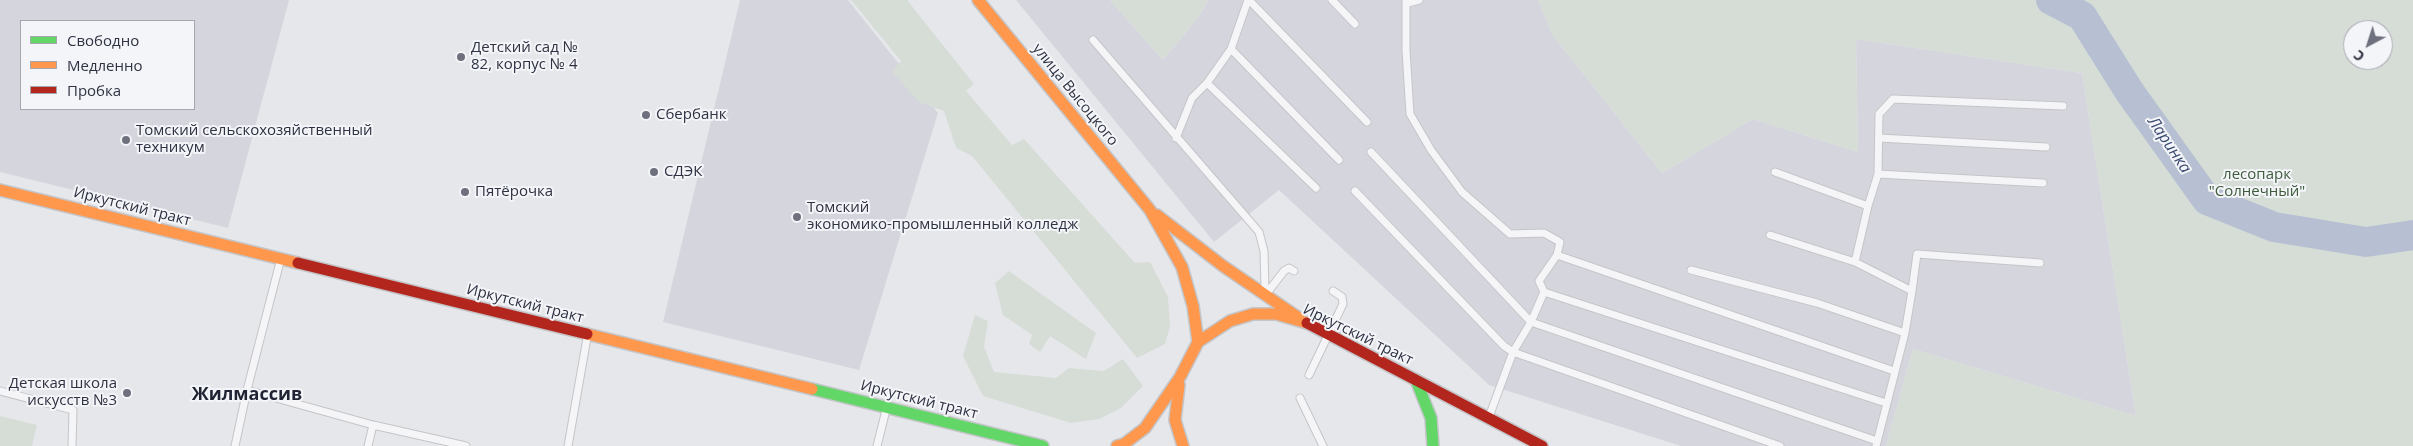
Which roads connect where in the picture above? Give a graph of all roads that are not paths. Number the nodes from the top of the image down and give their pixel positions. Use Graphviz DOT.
graph roads {
  1 [pos="978,0"];
  2 [pos="1248,0"];
  3 [pos="1332,0"];
  4 [pos="1419,0"];
  5 [pos="1407,2"];
  6 [pos="1356,24"];
  7 [pos="1093,40"];
  8 [pos="1231,50"];
  9 [pos="1207,84"];
  10 [pos="2063,106"];
  11 [pos="1367,122"];
  12 [pos="1176,138"];
  13 [pos="1879,138"];
  14 [pos="2046,147"];
  15 [pos="1371,152"];
  16 [pos="1339,160"];
  17 [pos="1775,172"];
  18 [pos="1878,174"];
  19 [pos="2043,184"];
  20 [pos="1316,188"];
  21 [pos="0,190"];
  22 [pos="1355,191"];
  23 [pos="1868,206"];
  24 [pos="1150,210"];
  25 [pos="1770,235"];
  26 [pos="1557,256"];
  27 [pos="281,259"];
  28 [pos="1855,262"];
  29 [pos="2040,263"];
  30 [pos="1691,270"];
  31 [pos="1294,271"];
  32 [pos="1333,291"];
  33 [pos="1912,291"];
  34 [pos="1544,292"];
  35 [pos="1265,295"];
  36 [pos="1305,322"];
  37 [pos="1531,322"];
  38 [pos="1328,333"];
  39 [pos="1904,333"];
  40 [pos="587,334"];
  41 [pos="1198,342"];
  42 [pos="1513,352"];
  43 [pos="1894,371"];
  44 [pos="1310,375"];
  45 [pos="1180,377"];
  46 [pos="1416,380"];
  47 [pos="247,390"];
  48 [pos="0,391"];
  49 [pos="1300,398"];
  50 [pos="1886,403"];
  51 [pos="886,407"];
  52 [pos="1488,419"];
  53 [pos="373,425"];
  54 [pos="1876,444"];
  55 [pos="454,445"];
  56 [pos="72,446"];
  57 [pos="235,446"];
  58 [pos="368,446"];
  59 [pos="466,446"];
  60 [pos="568,446"];
  61 [pos="877,446"];
  62 [pos="1044,446"];
  63 [pos="1117,446"];
  64 [pos="1183,446"];
  65 [pos="1323,446"];
  66 [pos="1433,446"];
  67 [pos="1542,446"];
  68 [pos="1780,446"];
  1 -- 24 [label="main road, улица Высоцкого"];
  2 -- 8 [label="lane"];
  2 -- 11 [label="lane"];
  3 -- 6 [label="lane"];
  4 -- 5 [label="lane"];
  5 -- 26 [label="lane"];
  7 -- 12 [label="lane"];
  8 -- 9 [label="lane"];
  8 -- 16 [label="lane"];
  9 -- 12 [label="lane"];
  9 -- 20 [label="lane"];
  10 -- 13 [label="lane"];
  12 -- 35 [label="lane"];
  13 -- 14 [label="lane"];
  13 -- 18 [label="lane"];
  15 -- 37 [label="lane"];
  17 -- 23 [label="lane"];
  18 -- 19 [label="lane"];
  18 -- 23 [label="lane"];
  21 -- 27 [label="main road, Иркутский тракт"];
  22 -- 42 [label="lane"];
  23 -- 28 [label="lane"];
  24 -- 35 [label="main road, улица Высоцкого"];
  24 -- 41 [label="main road, улица Высоцкого"];
  25 -- 28 [label="lane"];
  26 -- 34 [label="lane"];
  26 -- 43 [label="lane"];
  27 -- 40 [label="main road, Иркутский тракт"];
  27 -- 47 [label="lane"];
  28 -- 33 [label="lane"];
  29 -- 33 [label="lane"];
  30 -- 39 [label="lane"];
  31 -- 35 [label="lane"];
  32 -- 38 [label="lane"];
  33 -- 39 [label="lane"];
  34 -- 37 [label="lane"];
  34 -- 50 [label="lane"];
  35 -- 36 [label="main road, улица Высоцкого"];
  36 -- 38 [label="main road, Иркутский тракт"];
  36 -- 41 [label="main road, Иркутский тракт"];
  37 -- 42 [label="lane"];
  37 -- 54 [label="lane"];
  38 -- 44 [label="lane"];
  38 -- 46 [label="main road, Иркутский тракт"];
  39 -- 43 [label="lane"];
  40 -- 51 [label="main road, Иркутский тракт"];
  40 -- 60 [label="lane"];
  41 -- 45 [label="main road, Иркутский тракт"];
  42 -- 52 [label="lane"];
  42 -- 68 [label="lane"];
  43 -- 50 [label="lane"];
  45 -- 63 [label="main road, Иркутский тракт"];
  45 -- 64 [label="main road"];
  46 -- 52 [label="main road, Иркутский тракт"];
  46 -- 66 [label="main road"];
  47 -- 53 [label="lane"];
  47 -- 57 [label="lane"];
  48 -- 56 [label="lane"];
  49 -- 65 [label="lane"];
  50 -- 54 [label="lane"];
  51 -- 61 [label="lane"];
  51 -- 62 [label="main road, Иркутский тракт"];
  52 -- 67 [label="main road, Иркутский тракт"];
  53 -- 55 [label="lane"];
  53 -- 58 [label="lane"];
  55 -- 59 [label="lane"];
}
